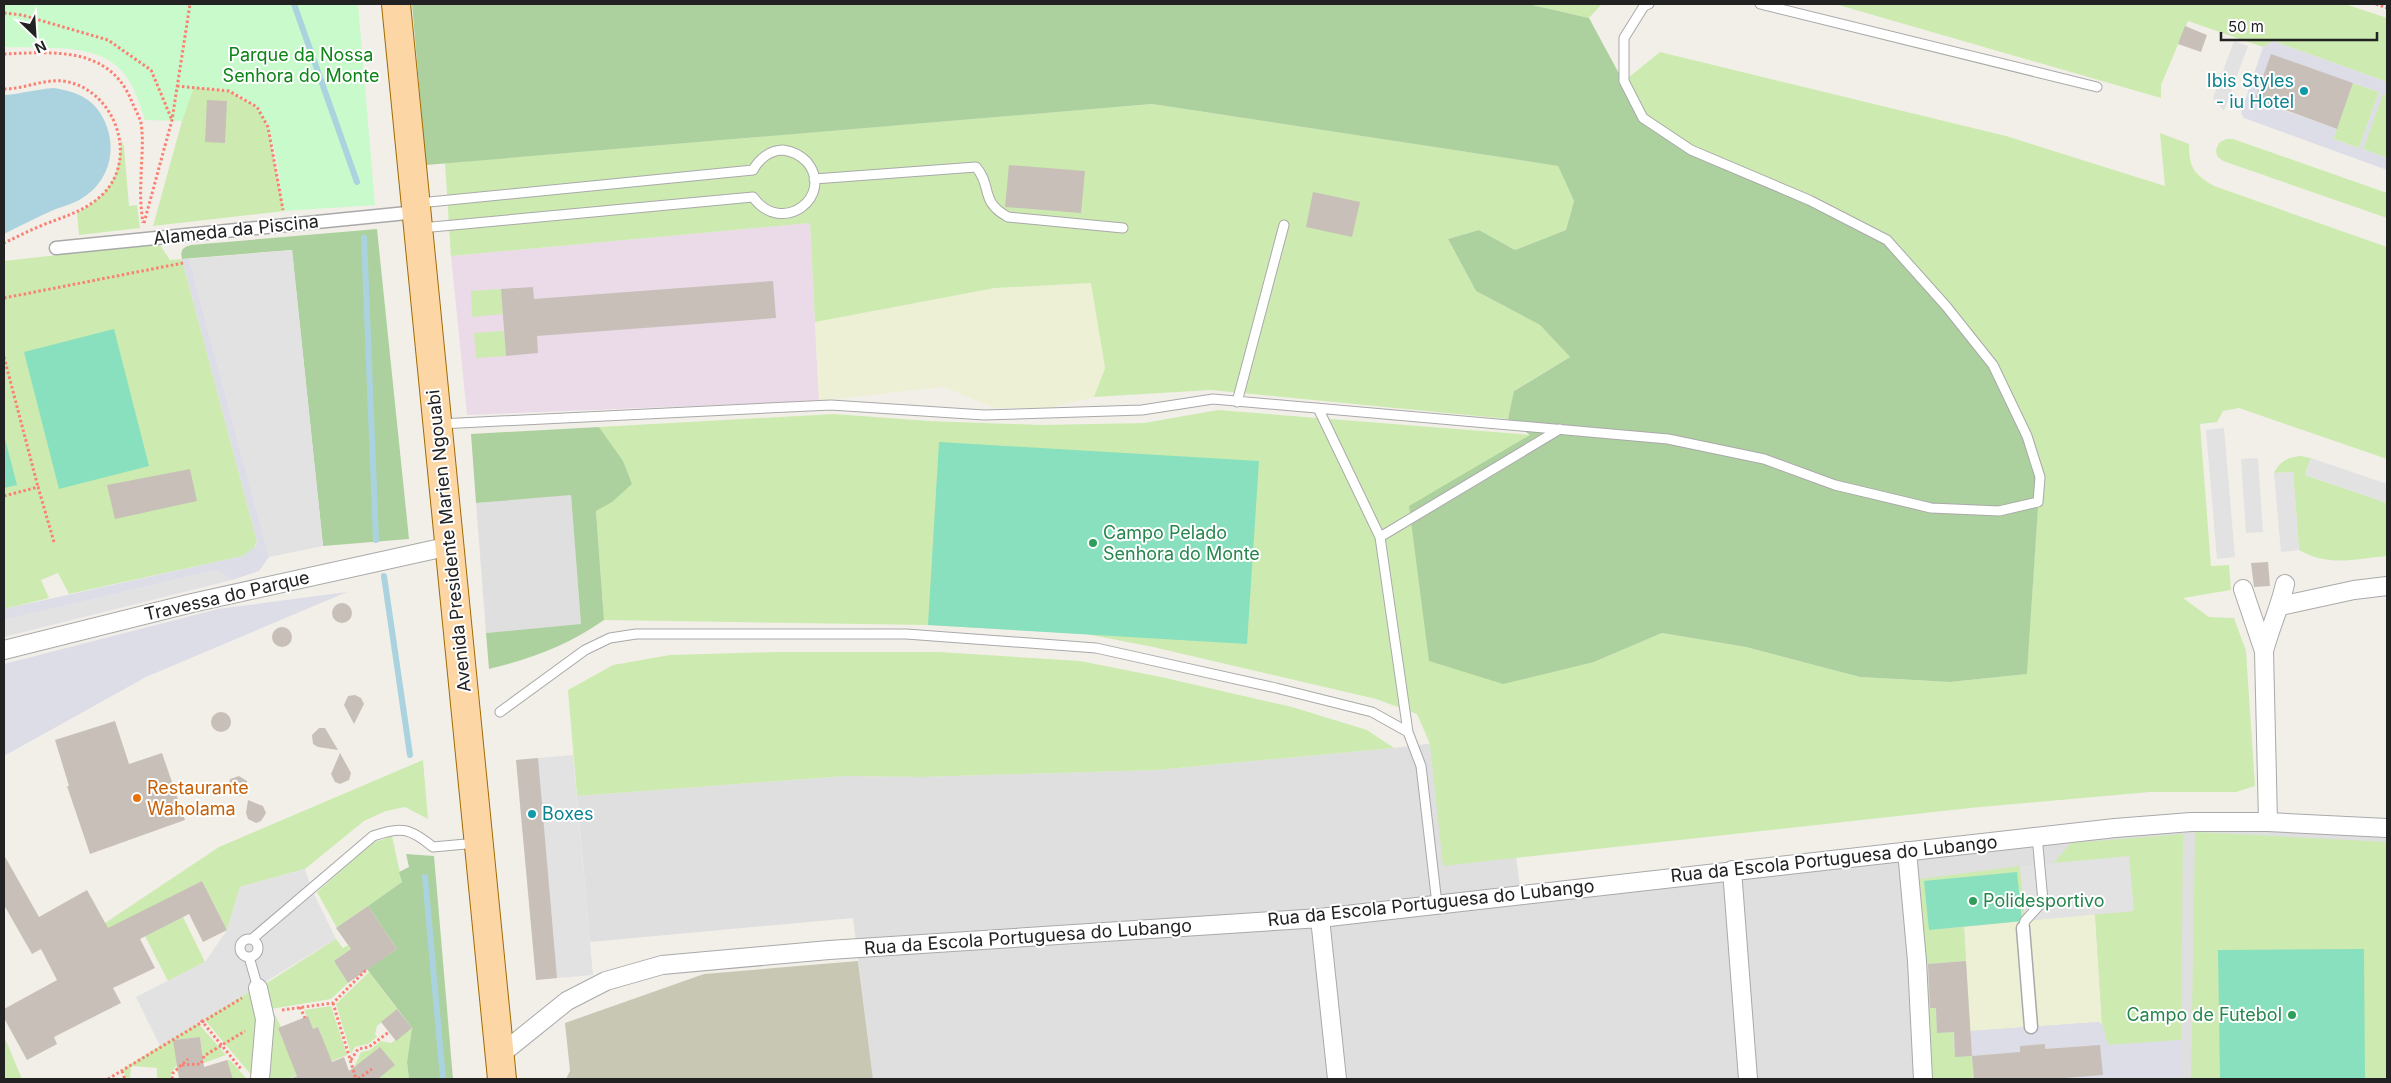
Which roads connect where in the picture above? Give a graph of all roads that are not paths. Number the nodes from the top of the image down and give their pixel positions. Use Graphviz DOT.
graph roads {
  1 [pos="396,4"];
  2 [pos="1649,4"];
  3 [pos="1760,4"];
  4 [pos="2097,87"];
  5 [pos="814,180"];
  6 [pos="417,214"];
  7 [pos="1284,225"];
  8 [pos="1123,228"];
  9 [pos="56,248"];
  10 [pos="1237,402"];
  11 [pos="1318,408"];
  12 [pos="438,424"];
  13 [pos="1560,429"];
  14 [pos="1380,536"];
  15 [pos="450,546"];
  16 [pos="2285,584"];
  17 [pos="2387,586"];
  18 [pos="2243,589"];
  19 [pos="2280,606"];
  20 [pos="4,650"];
  21 [pos="2264,650"];
  22 [pos="500,712"];
  23 [pos="1408,732"];
  24 [pos="2268,822"];
  25 [pos="2387,828"];
  26 [pos="2037,836"];
  27 [pos="480,843"];
  28 [pos="1907,851"];
  29 [pos="1732,870"];
  30 [pos="1437,904"];
  31 [pos="1320,918"];
  32 [pos="2023,928"];
  33 [pos="258,988"];
  34 [pos="2031,1027"];
  35 [pos="501,1067"];
  36 [pos="252,1076"];
  37 [pos="1337,1079"];
  38 [pos="1748,1079"];
  39 [pos="1923,1079"];
  1 -- 6 [label="main road, Avenida Presidente Marien Ngouabi"];
  2 -- 13 [label="lane"];
  3 -- 4 [label="lane"];
  5 -- 6 [label="lane"];
  5 -- 6 [label="lane"];
  5 -- 8 [label="lane"];
  6 -- 9 [label="street, Alameda da Piscina"];
  6 -- 12 [label="main road, Avenida Presidente Marien Ngouabi"];
  7 -- 10 [label="lane"];
  10 -- 11 [label="lane"];
  10 -- 12 [label="lane"];
  11 -- 13 [label="lane"];
  11 -- 14 [label="lane"];
  12 -- 15 [label="main road, Avenida Presidente Marien Ngouabi"];
  13 -- 14 [label="lane"];
  14 -- 23 [label="lane"];
  15 -- 20 [label="street, Travessa do Parque"];
  15 -- 27 [label="main road, Avenida Presidente Marien Ngouabi"];
  16 -- 19 [label="street"];
  17 -- 19 [label="street"];
  18 -- 21 [label="street"];
  19 -- 21 [label="street"];
  21 -- 24 [label="street"];
  22 -- 23 [label="lane"];
  23 -- 30 [label="lane"];
  24 -- 25 [label="street, Rua da Escola Portuguesa do Lubango"];
  24 -- 26 [label="street, Rua da Escola Portuguesa do Lubango"];
  26 -- 28 [label="street, Rua da Escola Portuguesa do Lubango"];
  26 -- 32 [label="lane"];
  27 -- 33 [label="lane"];
  27 -- 35 [label="main road, Avenida Presidente Marien Ngouabi"];
  28 -- 29 [label="street, Rua da Escola Portuguesa do Lubango"];
  28 -- 39 [label="street"];
  29 -- 30 [label="street, Rua da Escola Portuguesa do Lubango"];
  29 -- 38 [label="street"];
  30 -- 31 [label="street, Rua da Escola Portuguesa do Lubango"];
  31 -- 35 [label="street, Rua da Escola Portuguesa do Lubango"];
  31 -- 37 [label="street"];
  32 -- 34 [label="street"];
  33 -- 36 [label="street"];
}
